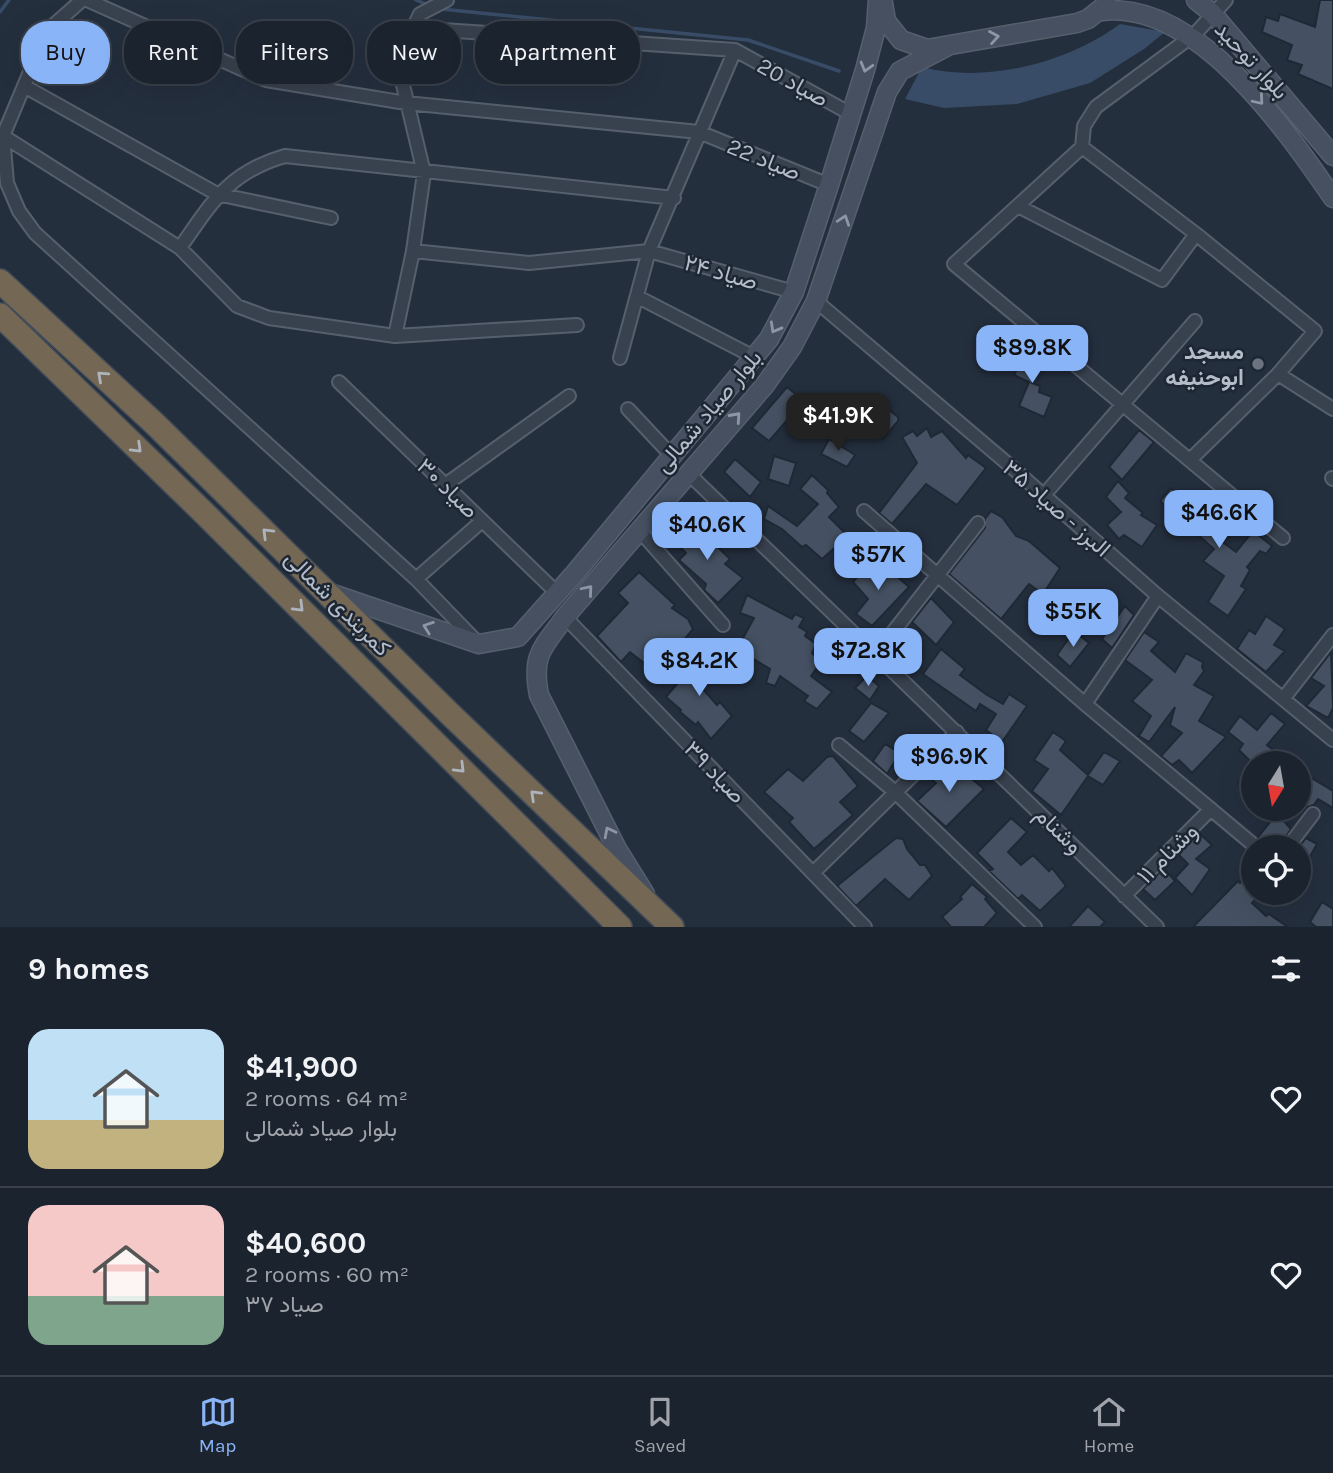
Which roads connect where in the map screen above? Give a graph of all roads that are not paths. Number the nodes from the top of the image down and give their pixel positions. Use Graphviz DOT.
graph roads {
  1 [pos="84,0"];
  2 [pos="447,0"];
  3 [pos="880,0"];
  4 [pos="1196,0"];
  5 [pos="1226,0"];
  6 [pos="1106,5"];
  7 [pos="1212,13"];
  8 [pos="416,21"];
  9 [pos="461,31"];
  10 [pos="1195,34"];
  11 [pos="950,45"];
  12 [pos="735,50"];
  13 [pos="403,84"];
  14 [pos="24,86"];
  15 [pos="406,103"];
  16 [pos="851,114"];
  17 [pos="699,132"];
  18 [pos="3,136"];
  19 [pos="1082,147"];
  20 [pos="1333,156"];
  21 [pos="424,173"];
  22 [pos="829,185"];
  23 [pos="218,194"];
  24 [pos="674,198"];
  25 [pos="1333,198"];
  26 [pos="1018,206"];
  27 [pos="331,218"];
  28 [pos="1196,234"];
  29 [pos="180,248"];
  30 [pos="413,251"];
  31 [pos="649,251"];
  32 [pos="0,282"];
  33 [pos="794,292"];
  34 [pos="638,297"];
  35 [pos="816,301"];
  36 [pos="0,315"];
  37 [pos="1195,321"];
  38 [pos="577,324"];
  39 [pos="396,336"];
  40 [pos="620,358"];
  41 [pos="756,358"];
  42 [pos="1278,374"];
  43 [pos="339,382"];
  44 [pos="569,396"];
  45 [pos="1124,405"];
  46 [pos="628,409"];
  47 [pos="1333,409"];
  48 [pos="672,456"];
  49 [pos="1190,460"];
  50 [pos="688,472"];
  51 [pos="445,485"];
  52 [pos="1044,495"];
  53 [pos="864,512"];
  54 [pos="482,521"];
  55 [pos="978,523"];
  56 [pos="639,530"];
  57 [pos="1283,538"];
  58 [pos="937,575"];
  59 [pos="416,579"];
  60 [pos="326,592"];
  61 [pos="557,593"];
  62 [pos="1158,596"];
  63 [pos="565,617"];
  64 [pos="723,625"];
  65 [pos="1333,635"];
  66 [pos="518,637"];
  67 [pos="479,644"];
  68 [pos="876,654"];
  69 [pos="538,655"];
  70 [pos="1283,699"];
  71 [pos="1085,704"];
  72 [pos="957,732"];
  73 [pos="1333,740"];
  74 [pos="839,745"];
  75 [pos="894,791"];
  76 [pos="1211,809"];
  77 [pos="1313,814"];
  78 [pos="1242,835"];
  79 [pos="1297,835"];
  80 [pos="813,873"];
  81 [pos="1124,896"];
  82 [pos="664,919"];
  83 [pos="620,927"];
  84 [pos="865,927"];
  85 [pos="1035,927"];
  86 [pos="1157,927"];
  1 -- 14 [label="street"];
  1 -- 15 [label="street, صیاد 22"];
  2 -- 8 [label="street"];
  3 -- 11 [label="main road"];
  3 -- 16 [label="main road, بلوار صیاد شمالی, one-way"];
  4 -- 7 [label="main road, بلوار توحید"];
  5 -- 7 [label="street"];
  6 -- 10 [label="main road, بلوار توحید"];
  11 -- 6 [label="main road, one-way"];
  7 -- 10 [label="street"];
  7 -- 20 [label="main road, بلوار توحید"];
  9 -- 12 [label="street"];
  10 -- 19 [label="street"];
  10 -- 25 [label="main road, بلوار توحید, one-way"];
  35 -- 11 [label="main road, بلوار صیاد شمالی, one-way"];
  12 -- 16 [label="street, صیاد 20"];
  12 -- 17 [label="street"];
  13 -- 15 [label="street"];
  14 -- 18 [label="street"];
  14 -- 23 [label="street"];
  15 -- 17 [label="street, صیاد 22"];
  15 -- 21 [label="street"];
  16 -- 22 [label="main road, بلوار صیاد شمالی"];
  17 -- 22 [label="street, صیاد 22"];
  17 -- 24 [label="street"];
  18 -- 29 [label="street"];
  18 -- 59 [label="street"];
  19 -- 26 [label="street"];
  19 -- 28 [label="street"];
  21 -- 23 [label="street"];
  21 -- 24 [label="street"];
  21 -- 30 [label="street"];
  22 -- 33 [label="main road, بلوار صیاد شمالی"];
  23 -- 27 [label="street"];
  23 -- 29 [label="street"];
  24 -- 31 [label="street"];
  26 -- 28 [label="street"];
  26 -- 45 [label="street"];
  28 -- 42 [label="street"];
  29 -- 39 [label="street"];
  30 -- 31 [label="street"];
  30 -- 39 [label="street"];
  31 -- 33 [label="street, صیاد ۲۴"];
  31 -- 34 [label="street"];
  60 -- 32 [label="highway, کمربندی شمالی, one-way"];
  33 -- 41 [label="main road, بلوار صیاد شمالی, one-way"];
  34 -- 40 [label="street"];
  34 -- 41 [label="street"];
  50 -- 35 [label="main road, بلوار صیاد شمالی, one-way"];
  35 -- 52 [label="street, البرز - صیاد ۳۵"];
  36 -- 83 [label="highway, one-way"];
  37 -- 45 [label="street"];
  38 -- 39 [label="street"];
  41 -- 48 [label="main road, بلوار صیاد شمالی"];
  42 -- 47 [label="street"];
  42 -- 49 [label="street"];
  43 -- 51 [label="street, صیاد ۳۰"];
  44 -- 51 [label="street"];
  45 -- 49 [label="street"];
  45 -- 52 [label="street"];
  46 -- 48 [label="street"];
  48 -- 61 [label="main road, بلوار صیاد شمالی"];
  49 -- 57 [label="street"];
  50 -- 56 [label="main road, بلوار صیاد شمالی"];
  50 -- 68 [label="street, وشنام"];
  51 -- 54 [label="street, صیاد ۳۰"];
  52 -- 62 [label="street, البرز - صیاد ۳۵"];
  53 -- 58 [label="street"];
  54 -- 59 [label="street"];
  54 -- 61 [label="street, صیاد ۳۰"];
  55 -- 58 [label="street"];
  63 -- 56 [label="main road, بلوار صیاد شمالی, one-way"];
  56 -- 64 [label="street"];
  58 -- 68 [label="street"];
  58 -- 71 [label="street"];
  59 -- 67 [label="street"];
  67 -- 60 [label="main road, one-way"];
  82 -- 60 [label="highway, کمربندی شمالی, one-way"];
  61 -- 66 [label="main road, بلوار صیاد شمالی"];
  62 -- 70 [label="street, البرز - صیاد ۳۵"];
  62 -- 71 [label="street"];
  63 -- 69 [label="main road, بلوار صیاد شمالی"];
  63 -- 80 [label="street, صیاد ۳۹"];
  65 -- 70 [label="street"];
  66 -- 67 [label="main road"];
  66 -- 69 [label="main road"];
  68 -- 72 [label="street, وشنام"];
  82 -- 69 [label="main road, one-way"];
  70 -- 73 [label="street, البرز - صیاد ۳۵"];
  71 -- 76 [label="street"];
  72 -- 75 [label="street"];
  72 -- 81 [label="street, وشنام"];
  74 -- 75 [label="street"];
  75 -- 80 [label="street"];
  75 -- 85 [label="street"];
  76 -- 78 [label="street"];
  76 -- 81 [label="street, وشنام ۱۱"];
  77 -- 79 [label="street"];
  80 -- 84 [label="street, صیاد ۳۹"];
  81 -- 86 [label="street, وشنام"];
}
